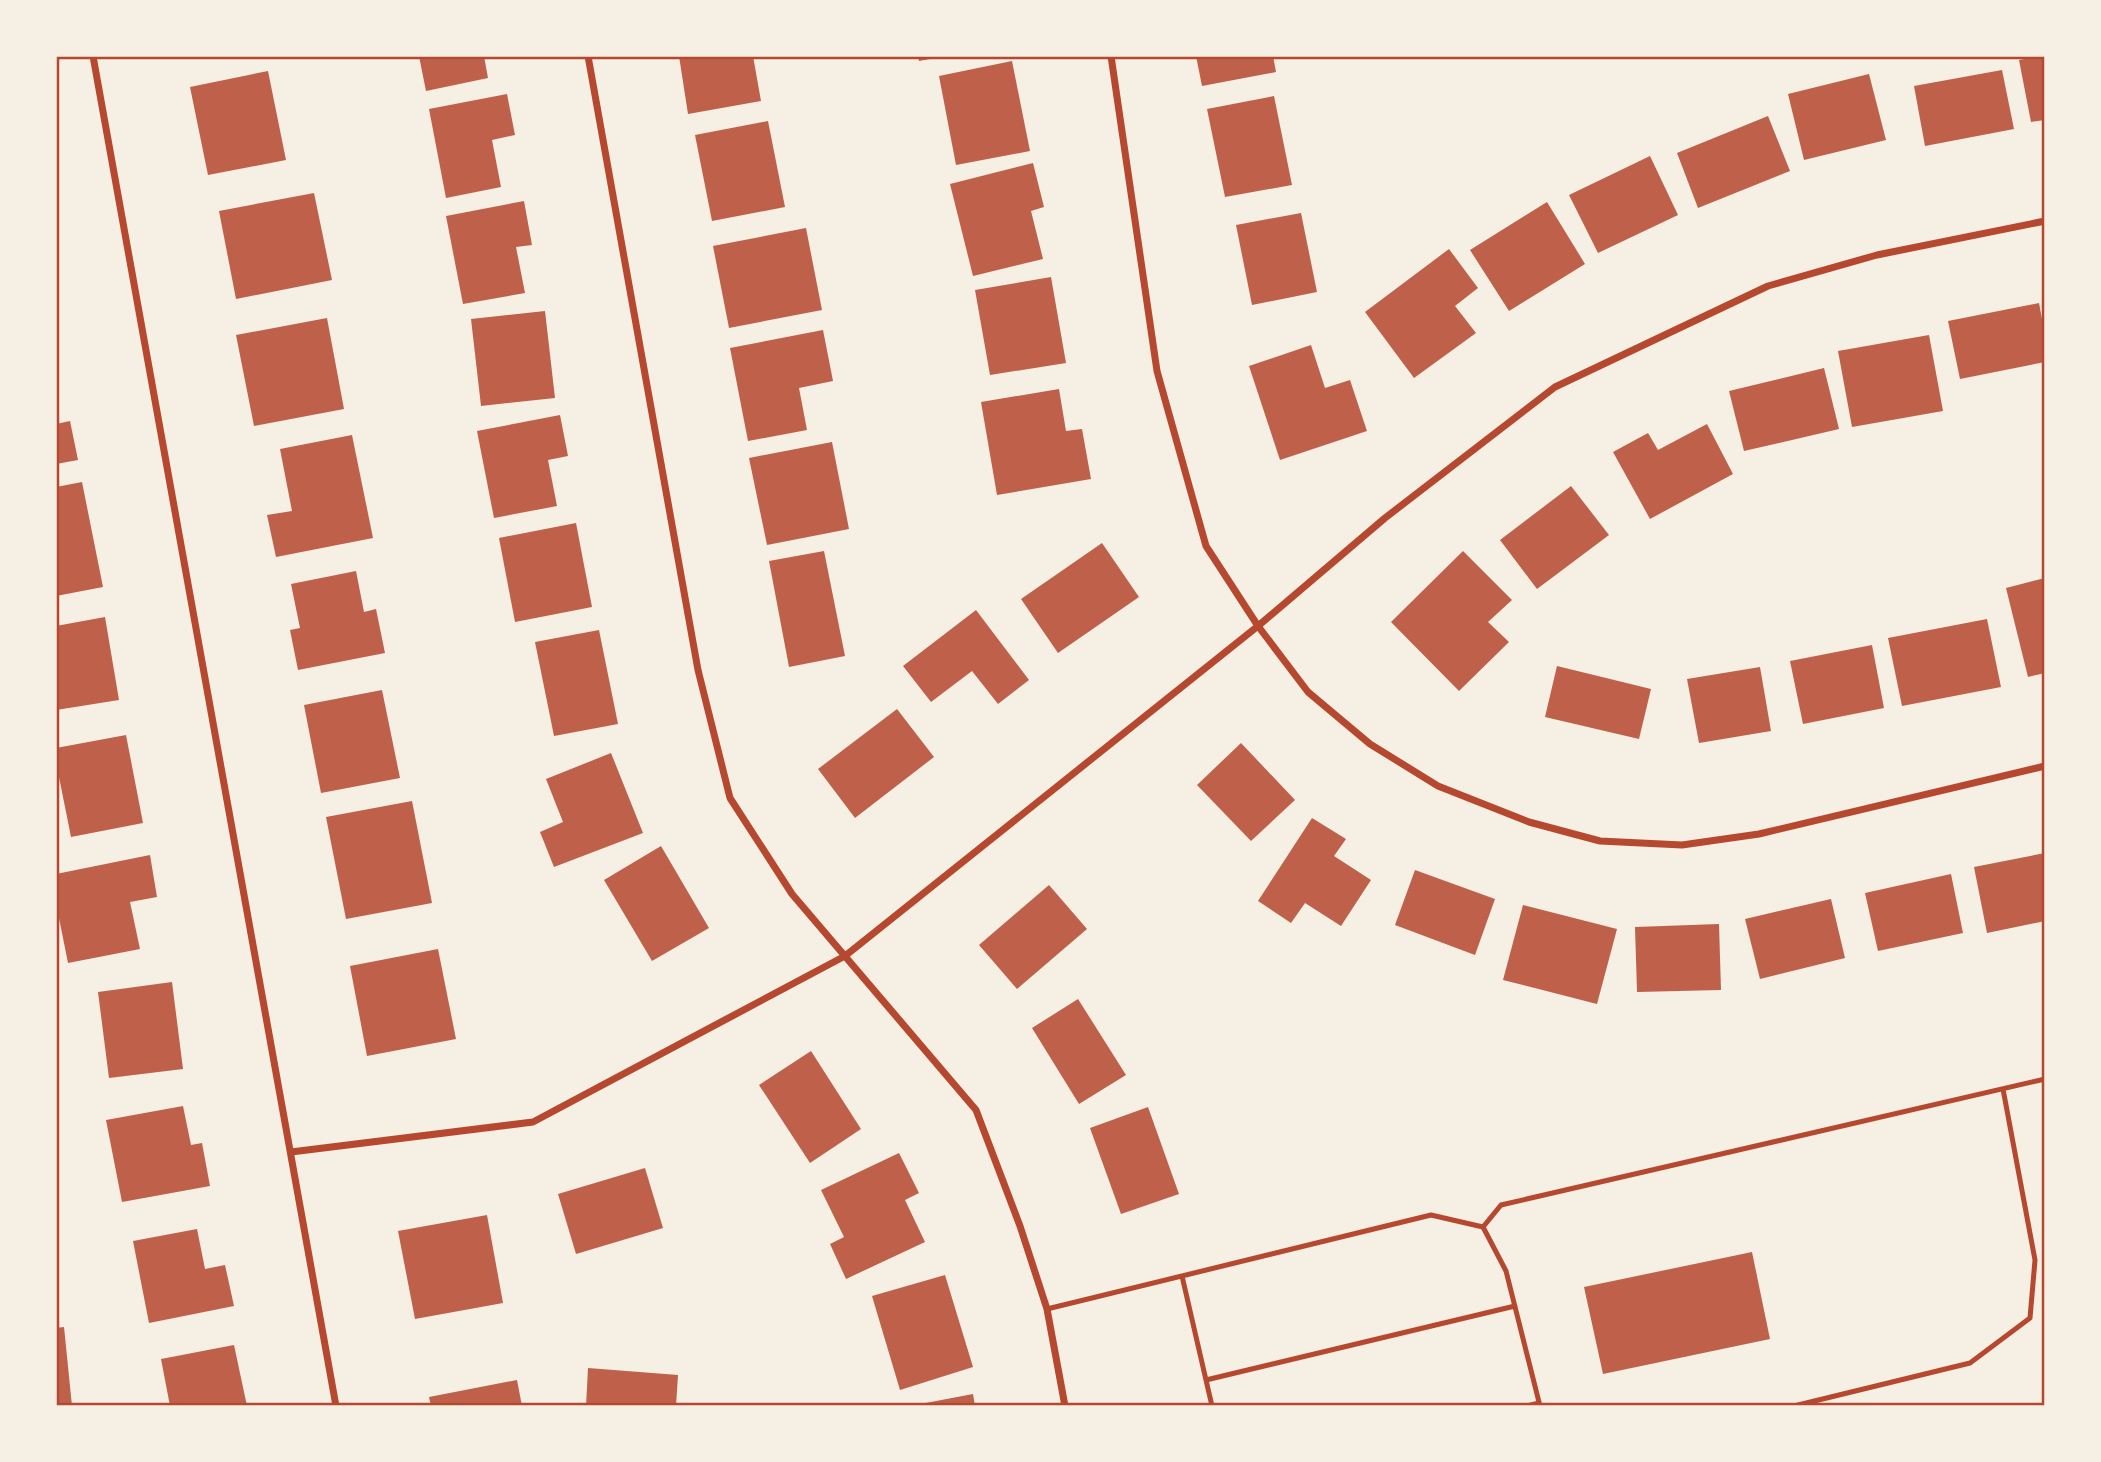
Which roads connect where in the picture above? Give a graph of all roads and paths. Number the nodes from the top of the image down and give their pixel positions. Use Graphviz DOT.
graph roads {
  1 [pos="93,56"];
  2 [pos="589,56"];
  3 [pos="1111,56"];
  4 [pos="2045,221"];
  5 [pos="1258,626"];
  6 [pos="2045,766"];
  7 [pos="845,956"];
  8 [pos="2045,1079"];
  9 [pos="2003,1089"];
  10 [pos="291,1152"];
  11 [pos="1483,1227"];
  12 [pos="1182,1276"];
  13 [pos="1515,1306"];
  14 [pos="1047,1309"];
  15 [pos="1206,1380"];
  16 [pos="1540,1405"];
  17 [pos="336,1406"];
  18 [pos="1065,1406"];
  19 [pos="1212,1406"];
  20 [pos="1527,1406"];
  21 [pos="1794,1406"];
  1 -- 10 [label="street"];
  2 -- 7 [label="street"];
  3 -- 5 [label="street"];
  4 -- 5 [label="street"];
  5 -- 6 [label="street"];
  5 -- 7 [label="street"];
  7 -- 10 [label="street"];
  7 -- 14 [label="street"];
  8 -- 9 [label="lane"];
  9 -- 11 [label="lane"];
  9 -- 21 [label="lane"];
  10 -- 17 [label="street"];
  11 -- 12 [label="lane"];
  11 -- 13 [label="lane"];
  12 -- 14 [label="lane"];
  12 -- 15 [label="lane"];
  13 -- 15 [label="lane"];
  13 -- 16 [label="lane"];
  14 -- 18 [label="street"];
  15 -- 19 [label="lane"];
  16 -- 20 [label="lane"];
}
